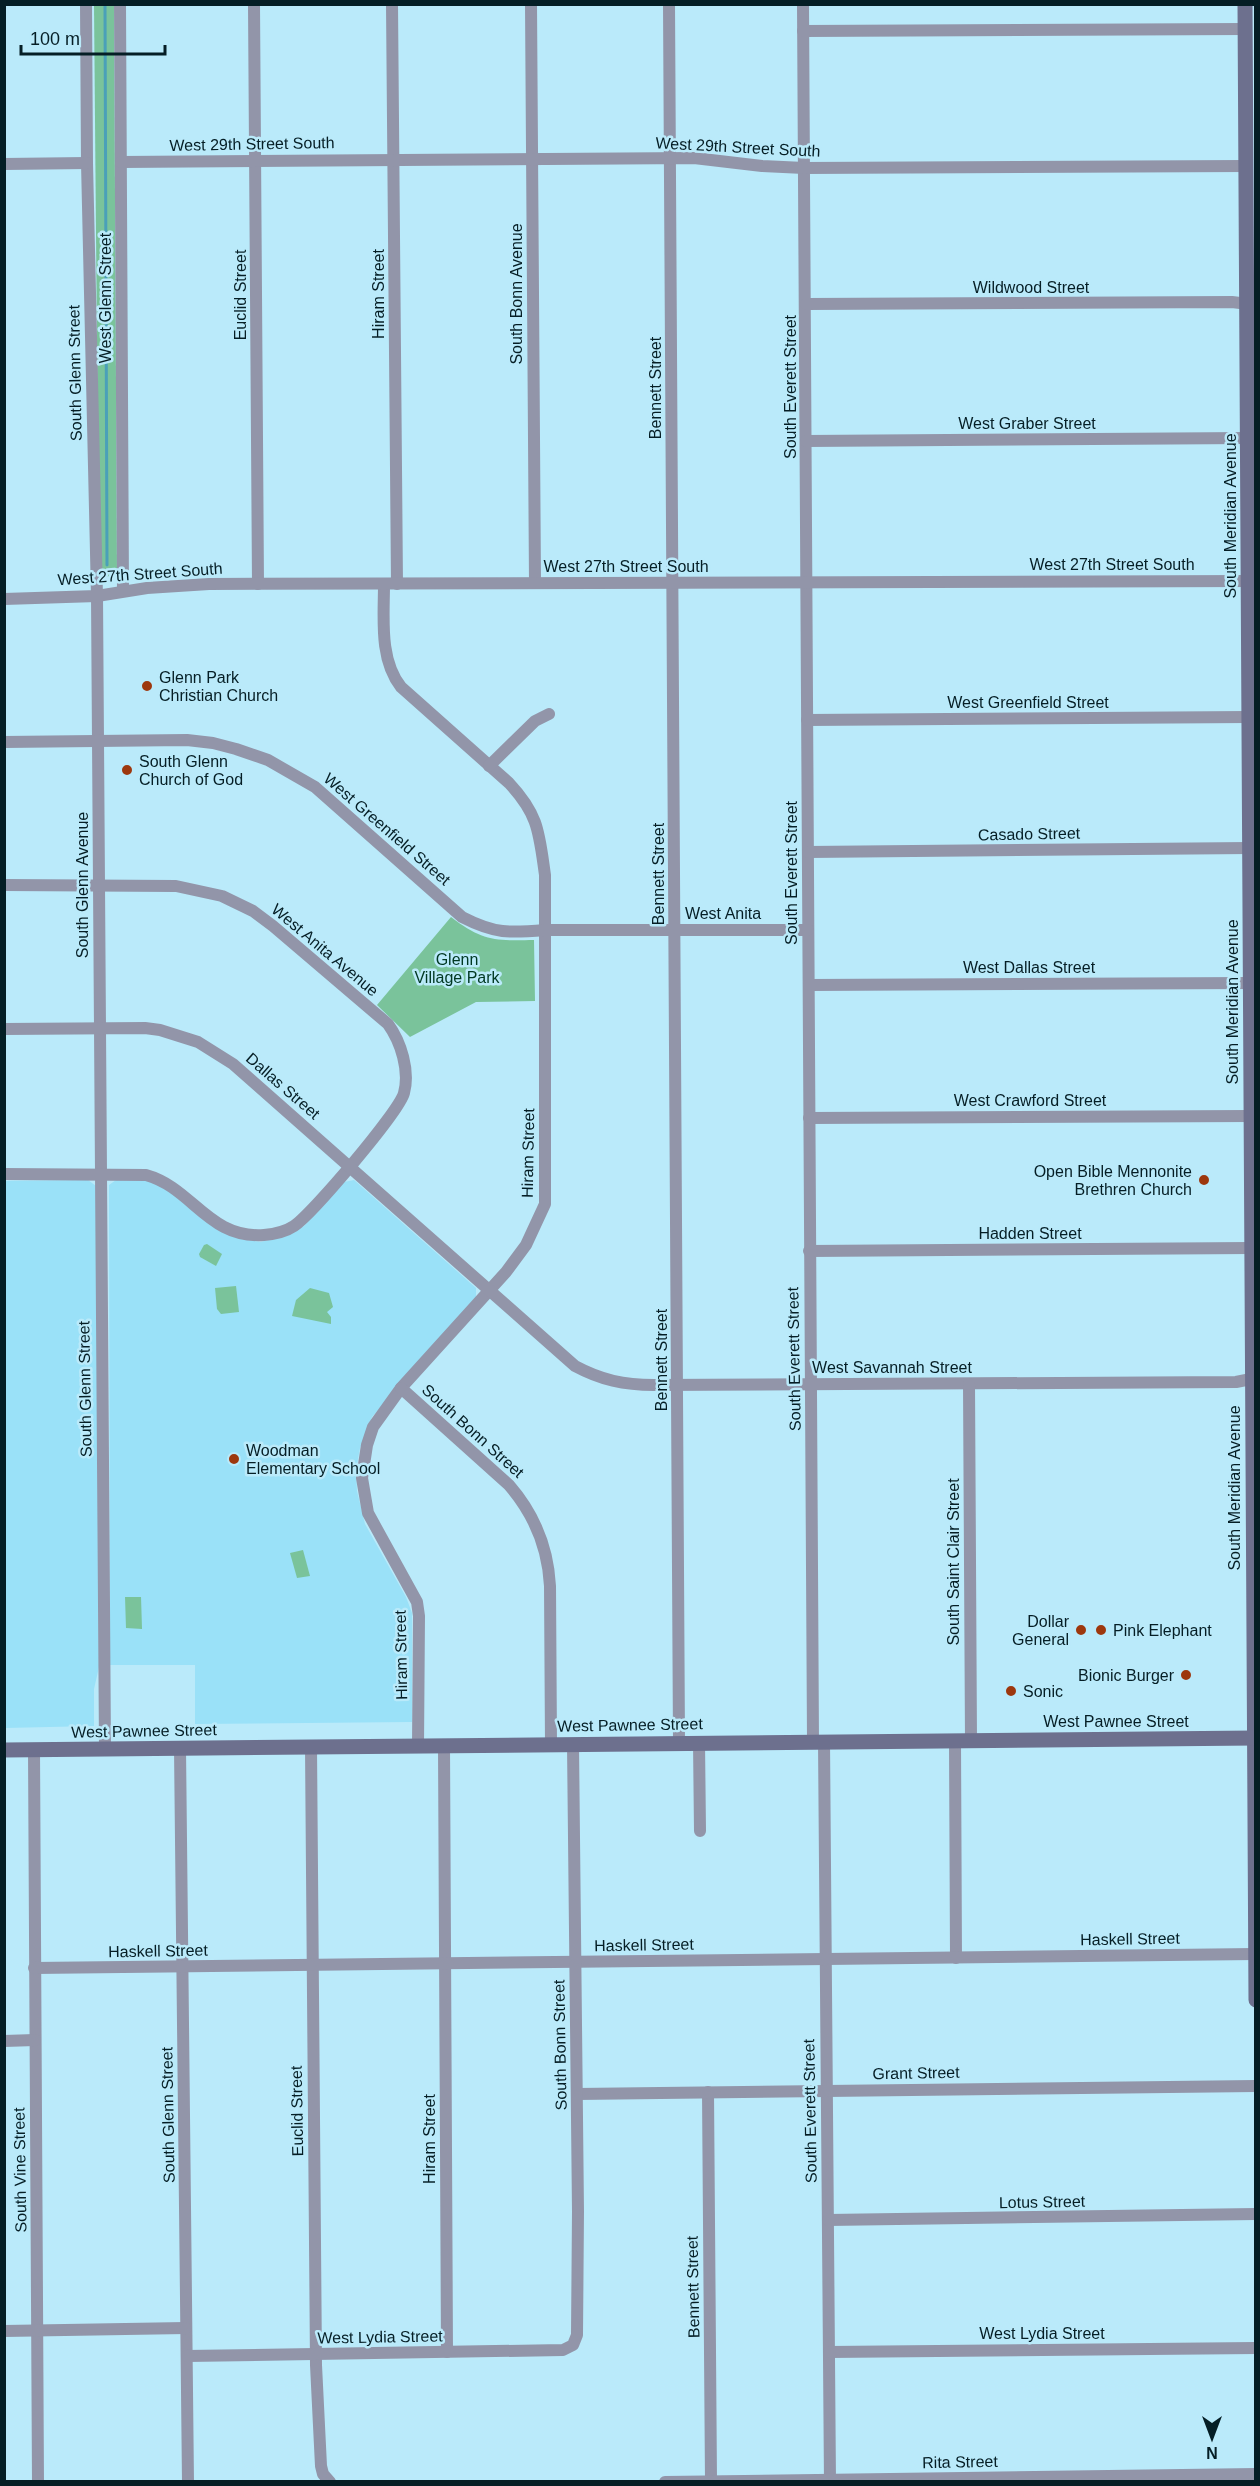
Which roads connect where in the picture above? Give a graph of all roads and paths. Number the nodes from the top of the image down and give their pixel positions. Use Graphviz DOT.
graph roads {
  1 [pos="86,4"];
  2 [pos="120,4"];
  3 [pos="254,4"];
  4 [pos="392,4"];
  5 [pos="531,4"];
  6 [pos="669,4"];
  7 [pos="803,4"];
  8 [pos="1245,4"];
  9 [pos="1245,29"];
  10 [pos="803,31"];
  11 [pos="393,159"];
  12 [pos="532,159"];
  13 [pos="670,159"];
  14 [pos="255,160"];
  15 [pos="121,162"];
  16 [pos="87,163"];
  17 [pos="4,164"];
  18 [pos="1246,166"];
  19 [pos="804,168"];
  20 [pos="806,304"];
  21 [pos="1251,304"];
  22 [pos="1248,438"];
  23 [pos="806,441"];
  24 [pos="1249,581"];
  25 [pos="807,582"];
  26 [pos="535,583"];
  27 [pos="673,583"];
  28 [pos="258,584"];
  29 [pos="391,584"];
  30 [pos="123,591"];
  31 [pos="97,596"];
  32 [pos="4,598"];
  33 [pos="1252,599"];
  34 [pos="549,714"];
  35 [pos="1249,717"];
  36 [pos="807,720"];
  37 [pos="98,740"];
  38 [pos="4,742"];
  39 [pos="489,766"];
  40 [pos="1253,813"];
  41 [pos="1250,848"];
  42 [pos="808,852"];
  43 [pos="4,885"];
  44 [pos="98,885"];
  45 [pos="1253,921"];
  46 [pos="545,930"];
  47 [pos="675,930"];
  48 [pos="808,930"];
  49 [pos="1250,983"];
  50 [pos="809,985"];
  51 [pos="4,1029"];
  52 [pos="99,1029"];
  53 [pos="1253,1037"];
  54 [pos="1251,1116"];
  55 [pos="809,1118"];
  56 [pos="1253,1150"];
  57 [pos="348,1167"];
  58 [pos="100,1173"];
  59 [pos="4,1174"];
  60 [pos="1251,1248"];
  61 [pos="809,1251"];
  62 [pos="1254,1265"];
  63 [pos="489,1290"];
  64 [pos="1254,1378"];
  65 [pos="812,1384"];
  66 [pos="969,1384"];
  67 [pos="678,1385"];
  68 [pos="401,1388"];
  69 [pos="1254,1491"];
  70 [pos="1254,1605"];
  71 [pos="1254,1738"];
  72 [pos="955,1740"];
  73 [pos="971,1740"];
  74 [pos="818,1741"];
  75 [pos="679,1742"];
  76 [pos="699,1742"];
  77 [pos="573,1744"];
  78 [pos="551,1745"];
  79 [pos="418,1746"];
  80 [pos="444,1746"];
  81 [pos="311,1747"];
  82 [pos="105,1749"];
  83 [pos="180,1749"];
  84 [pos="4,1750"];
  85 [pos="34,1750"];
  86 [pos="700,1831"];
  87 [pos="1255,1954"];
  88 [pos="956,1958"];
  89 [pos="825,1959"];
  90 [pos="575,1962"];
  91 [pos="445,1964"];
  92 [pos="312,1965"];
  93 [pos="182,1967"];
  94 [pos="34,1968"];
  95 [pos="1256,2000"];
  96 [pos="35,2040"];
  97 [pos="4,2041"];
  98 [pos="1256,2086"];
  99 [pos="826,2091"];
  100 [pos="708,2092"];
  101 [pos="577,2094"];
  102 [pos="1256,2214"];
  103 [pos="828,2220"];
  104 [pos="186,2328"];
  105 [pos="38,2330"];
  106 [pos="4,2331"];
  107 [pos="573,2345"];
  108 [pos="1256,2348"];
  109 [pos="447,2352"];
  110 [pos="829,2352"];
  111 [pos="316,2354"];
  112 [pos="187,2356"];
  113 [pos="1256,2474"];
  114 [pos="327,2478"];
  115 [pos="38,2481"];
  116 [pos="188,2481"];
  117 [pos="665,2481"];
  118 [pos="711,2481"];
  119 [pos="830,2481"];
  1 -- 16 [label="street, South Glenn Street"];
  2 -- 15 [label="street, West Glenn Street"];
  3 -- 14 [label="street, Euclid Street"];
  4 -- 11 [label="street, Hiram Street"];
  5 -- 12 [label="street, South Bonn Avenue"];
  6 -- 13 [label="street, Bennett Street"];
  7 -- 10 [label="street, South Everett Street"];
  8 -- 9 [label="main road, South Meridian Avenue"];
  9 -- 10 [label="street"];
  9 -- 18 [label="main road, South Meridian Avenue"];
  10 -- 19 [label="street, South Everett Street"];
  11 -- 12 [label="street, West 29th Street South"];
  11 -- 14 [label="street, West 29th Street South"];
  11 -- 29 [label="street, Hiram Street"];
  12 -- 13 [label="street, West 29th Street South"];
  12 -- 26 [label="street, South Bonn Avenue"];
  13 -- 19 [label="street, West 29th Street South"];
  13 -- 27 [label="street, Bennett Street"];
  14 -- 15 [label="street, West 29th Street South"];
  14 -- 28 [label="street, Euclid Street"];
  15 -- 30 [label="street, West Glenn Street"];
  16 -- 17 [label="street"];
  16 -- 31 [label="street, South Glenn Street"];
  18 -- 19 [label="street, West 29th Street South"];
  18 -- 21 [label="main road, South Meridian Avenue"];
  19 -- 20 [label="street, South Everett Street"];
  20 -- 21 [label="street, Wildwood Street"];
  20 -- 23 [label="street, South Everett Street"];
  21 -- 22 [label="main road, South Meridian Avenue"];
  22 -- 23 [label="street, West Graber Street"];
  22 -- 24 [label="main road, South Meridian Avenue"];
  23 -- 25 [label="street, South Everett Street"];
  24 -- 25 [label="street, West 27th Street South"];
  24 -- 33 [label="main road, South Meridian Avenue"];
  25 -- 27 [label="street, West 27th Street South"];
  25 -- 36 [label="street, South Everett Street"];
  26 -- 27 [label="street, West 27th Street South"];
  26 -- 29 [label="street, West 27th Street South"];
  27 -- 47 [label="street, Bennett Street"];
  28 -- 29 [label="street, West 27th Street South"];
  28 -- 30 [label="street, West 27th Street South"];
  29 -- 39 [label="street, Hiram Street"];
  30 -- 31 [label="street, West 27th Street South"];
  31 -- 32 [label="street, West 27th Street South"];
  31 -- 37 [label="street, South Glenn Street"];
  33 -- 35 [label="main road, South Meridian Avenue"];
  34 -- 39 [label="street"];
  35 -- 36 [label="street, West Greenfield Street"];
  35 -- 40 [label="main road, South Meridian Avenue"];
  36 -- 42 [label="street, South Everett Street"];
  37 -- 38 [label="street, West Greenfield Street"];
  37 -- 44 [label="street, South Glenn Avenue"];
  37 -- 46 [label="street, West Greenfield Street"];
  39 -- 46 [label="street, Hiram Street"];
  40 -- 41 [label="main road, South Meridian Avenue"];
  41 -- 42 [label="street, Casado Street"];
  41 -- 45 [label="main road, South Meridian Avenue"];
  42 -- 48 [label="street, South Everett Street"];
  43 -- 44 [label="street, West Anita Avenue"];
  44 -- 52 [label="street, South Glenn Avenue"];
  44 -- 57 [label="street, West Anita Avenue"];
  45 -- 49 [label="main road, South Meridian Avenue"];
  46 -- 47 [label="street, West Greenfield Street"];
  46 -- 63 [label="street, Hiram Street"];
  47 -- 48 [label="street, West Anita"];
  47 -- 67 [label="street, Bennett Street"];
  48 -- 50 [label="street, South Everett Street"];
  49 -- 50 [label="street, West Dallas Street"];
  49 -- 53 [label="main road, South Meridian Avenue"];
  50 -- 55 [label="street, South Everett Street"];
  51 -- 52 [label="street, Dallas Street"];
  52 -- 57 [label="street, Dallas Street"];
  52 -- 58 [label="street, South Glenn Street"];
  53 -- 54 [label="main road, South Meridian Avenue"];
  54 -- 55 [label="street, West Crawford Street"];
  54 -- 56 [label="main road, South Meridian Avenue"];
  55 -- 61 [label="street, South Everett Street"];
  56 -- 60 [label="main road, South Meridian Avenue"];
  57 -- 58 [label="street"];
  57 -- 63 [label="street, Dallas Street"];
  58 -- 59 [label="street"];
  58 -- 82 [label="street, South Glenn Street"];
  60 -- 61 [label="street, Hadden Street"];
  60 -- 62 [label="main road, South Meridian Avenue"];
  61 -- 65 [label="street, South Everett Street"];
  62 -- 64 [label="main road, South Meridian Avenue"];
  63 -- 67 [label="street, West Savannah Street"];
  63 -- 68 [label="street, Hiram Street"];
  64 -- 66 [label="street, West Savannah Street"];
  64 -- 69 [label="main road, South Meridian Avenue"];
  65 -- 66 [label="street, West Savannah Street"];
  65 -- 67 [label="street, West Savannah Street"];
  65 -- 74 [label="street, South Everett Street"];
  66 -- 73 [label="street, South Saint Clair Street"];
  67 -- 75 [label="street, Bennett Street"];
  68 -- 78 [label="street, South Bonn Street"];
  68 -- 79 [label="street, Hiram Street"];
  69 -- 70 [label="main road, South Meridian Avenue"];
  70 -- 71 [label="main road, South Meridian Avenue"];
  71 -- 73 [label="main road, West Pawnee Street"];
  71 -- 87 [label="main road, South Meridian Avenue"];
  72 -- 73 [label="main road, West Pawnee Street"];
  72 -- 74 [label="main road, West Pawnee Street"];
  72 -- 88 [label="street"];
  74 -- 76 [label="main road, West Pawnee Street"];
  74 -- 89 [label="street, South Everett Street"];
  75 -- 76 [label="main road, West Pawnee Street"];
  75 -- 77 [label="main road, West Pawnee Street"];
  76 -- 86 [label="street"];
  77 -- 78 [label="main road, West Pawnee Street"];
  77 -- 90 [label="street, South Bonn Street"];
  78 -- 80 [label="main road, West Pawnee Street"];
  79 -- 80 [label="main road, West Pawnee Street"];
  79 -- 81 [label="main road, West Pawnee Street"];
  80 -- 91 [label="street, Hiram Street"];
  81 -- 83 [label="main road, West Pawnee Street"];
  81 -- 92 [label="street, Euclid Street"];
  82 -- 83 [label="main road, West Pawnee Street"];
  82 -- 85 [label="main road, West Pawnee Street"];
  83 -- 93 [label="street, South Glenn Street"];
  84 -- 85 [label="main road, West Pawnee Street"];
  85 -- 94 [label="street, South Vine Street"];
  87 -- 88 [label="street, Haskell Street"];
  87 -- 95 [label="main road, South Meridian Avenue"];
  88 -- 89 [label="street, Haskell Street"];
  89 -- 90 [label="street, Haskell Street"];
  89 -- 99 [label="street, South Everett Street"];
  90 -- 91 [label="street, Haskell Street"];
  90 -- 101 [label="street, South Bonn Street"];
  91 -- 92 [label="street, Haskell Street"];
  91 -- 109 [label="street, Hiram Street"];
  92 -- 93 [label="street, Haskell Street"];
  92 -- 111 [label="street, Euclid Street"];
  93 -- 94 [label="street, Haskell Street"];
  93 -- 104 [label="street, South Glenn Street"];
  94 -- 96 [label="street, South Vine Street"];
  96 -- 97 [label="street"];
  96 -- 105 [label="street, South Vine Street"];
  98 -- 99 [label="street, Grant Street"];
  99 -- 100 [label="street, Grant Street"];
  99 -- 103 [label="street, South Everett Street"];
  100 -- 101 [label="street, Grant Street"];
  100 -- 118 [label="street, Bennett Street"];
  101 -- 107 [label="street, South Bonn Street"];
  102 -- 103 [label="street, Lotus Street"];
  103 -- 110 [label="street, South Everett Street"];
  104 -- 105 [label="street"];
  104 -- 112 [label="street, South Glenn Street"];
  105 -- 106 [label="street"];
  105 -- 115 [label="street, South Vine Street"];
  107 -- 109 [label="street, West Lydia Street"];
  108 -- 110 [label="street, West Lydia Street"];
  109 -- 111 [label="street, West Lydia Street"];
  110 -- 119 [label="street, South Everett Street"];
  111 -- 112 [label="street, West Lydia Street"];
  111 -- 114 [label="street, Euclid Street"];
  112 -- 116 [label="street, South Glenn Street"];
  113 -- 119 [label="street, Rita Street"];
  117 -- 118 [label="street, Rita Street"];
  118 -- 119 [label="street, Rita Street"];
}
